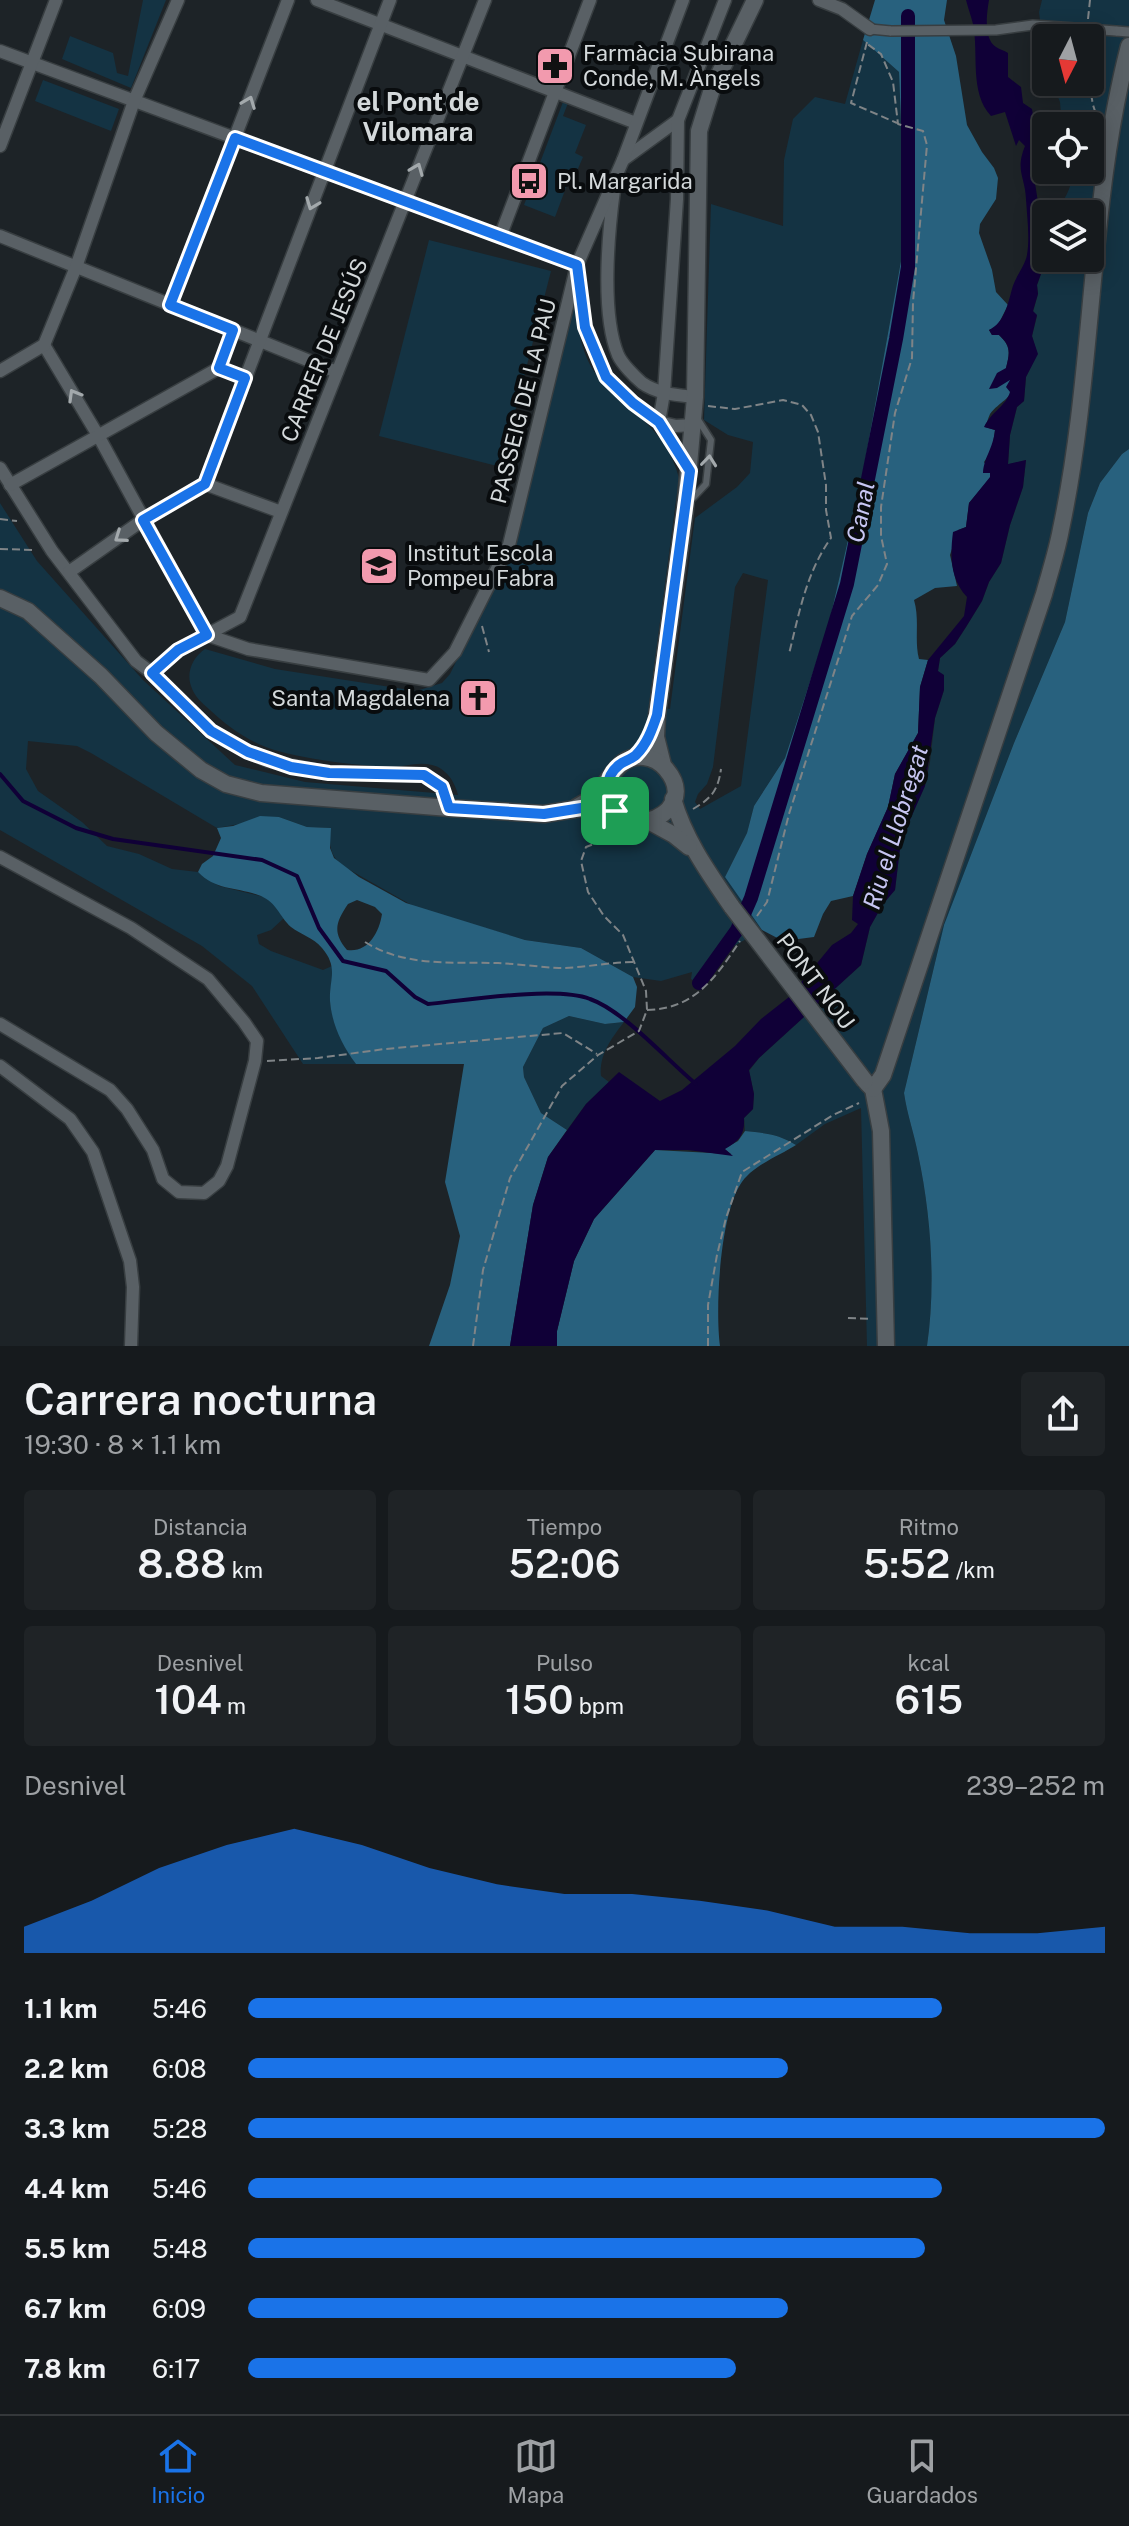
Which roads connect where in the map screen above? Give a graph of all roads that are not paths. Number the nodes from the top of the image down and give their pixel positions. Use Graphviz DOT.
graph roads {
  1 [pos="56,0"];
  2 [pos="178,0"];
  3 [pos="288,0"];
  4 [pos="317,0"];
  5 [pos="390,0"];
  6 [pos="485,0"];
  7 [pos="590,0"];
  8 [pos="683,0"];
  9 [pos="725,0"];
  10 [pos="755,0"];
  11 [pos="819,0"];
  12 [pos="381,23"];
  13 [pos="870,29"];
  14 [pos="1129,32"];
  15 [pos="1129,46"];
  16 [pos="0,51"];
  17 [pos="463,57"];
  18 [pos="32,63"];
  19 [pos="556,92"];
  20 [pos="134,101"];
  21 [pos="678,120"];
  22 [pos="636,123"];
  23 [pos="235,138"];
  24 [pos="0,146"];
  25 [pos="623,160"];
  26 [pos="324,171"];
  27 [pos="615,175"];
  28 [pos="405,201"];
  29 [pos="0,236"];
  30 [pos="500,237"];
  31 [pos="577,265"];
  32 [pos="76,267"];
  33 [pos="170,305"];
  34 [pos="233,330"];
  35 [pos="259,341"];
  36 [pos="44,345"];
  37 [pos="219,368"];
  38 [pos="0,371"];
  39 [pos="337,372"];
  40 [pos="245,378"];
  41 [pos="664,393"];
  42 [pos="694,410"];
  43 [pos="659,422"];
  44 [pos="99,437"];
  45 [pos="0,468"];
  46 [pos="690,471"];
  47 [pos="205,484"];
  48 [pos="10,485"];
  49 [pos="686,506"];
  50 [pos="281,512"];
  51 [pos="143,520"];
  52 [pos="69,572"];
  53 [pos="0,598"];
  54 [pos="207,635"];
  55 [pos="152,673"];
  56 [pos="657,715"];
  57 [pos="634,757"];
  58 [pos="663,765"];
  59 [pos="609,780"];
  60 [pos="675,807"];
  61 [pos="449,808"];
  62 [pos="575,808"];
  63 [pos="615,811"];
  64 [pos="650,822"];
  65 [pos="695,852"];
  66 [pos="0,857"];
  67 [pos="0,1024"];
  68 [pos="0,1066"];
  69 [pos="871,1089"];
  70 [pos="131,1346"];
  71 [pos="886,1346"];
  1 -- 18 [label="street"];
  2 -- 20 [label="street"];
  23 -- 3 [label="street, one-way"];
  4 -- 12 [label="street"];
  5 -- 12 [label="street"];
  6 -- 17 [label="street, CARRER DE JESÚS"];
  7 -- 19 [label="street"];
  8 -- 22 [label="street, PASSEIG DE LA PAU"];
  9 -- 21 [label="street"];
  10 -- 42 [label="street"];
  11 -- 13 [label="street"];
  12 -- 17 [label="street"];
  12 -- 26 [label="street"];
  13 -- 14 [label="street, bridge"];
  15 -- 69 [label="street"];
  16 -- 18 [label="street"];
  17 -- 19 [label="street"];
  28 -- 17 [label="street, CARRER DE JESÚS, one-way"];
  18 -- 20 [label="street"];
  18 -- 24 [label="street"];
  19 -- 22 [label="street"];
  19 -- 30 [label="street"];
  20 -- 23 [label="street"];
  20 -- 32 [label="street"];
  21 -- 25 [label="street"];
  21 -- 41 [label="street"];
  22 -- 25 [label="street, PASSEIG DE LA PAU"];
  23 -- 26 [label="street"];
  23 -- 33 [label="street"];
  25 -- 27 [label="street, PASSEIG DE LA PAU"];
  26 -- 28 [label="street"];
  26 -- 35 [label="street, one-way"];
  27 -- 31 [label="street, PASSEIG DE LA PAU"];
  27 -- 41 [label="street"];
  28 -- 30 [label="street"];
  28 -- 39 [label="street, CARRER DE JESÚS"];
  29 -- 32 [label="street"];
  30 -- 31 [label="street"];
  31 -- 43 [label="street"];
  31 -- 54 [label="street, PASSEIG DE LA PAU"];
  32 -- 33 [label="street"];
  32 -- 36 [label="street"];
  33 -- 34 [label="street"];
  34 -- 35 [label="street"];
  34 -- 37 [label="street"];
  35 -- 39 [label="street"];
  35 -- 40 [label="street"];
  36 -- 38 [label="street"];
  44 -- 36 [label="street, one-way"];
  37 -- 40 [label="street"];
  37 -- 44 [label="street"];
  39 -- 50 [label="street, CARRER DE JESÚS"];
  40 -- 47 [label="street"];
  41 -- 42 [label="street"];
  41 -- 43 [label="street"];
  42 -- 43 [label="street"];
  42 -- 46 [label="street"];
  49 -- 42 [label="lane, one-way"];
  43 -- 46 [label="street"];
  44 -- 48 [label="street"];
  44 -- 51 [label="street"];
  45 -- 48 [label="street"];
  46 -- 49 [label="street"];
  47 -- 50 [label="street"];
  47 -- 51 [label="street"];
  48 -- 52 [label="street"];
  49 -- 56 [label="street"];
  50 -- 54 [label="street, CARRER DE JESÚS"];
  51 -- 52 [label="street, one-way"];
  51 -- 54 [label="street"];
  52 -- 55 [label="street"];
  53 -- 61 [label="street"];
  54 -- 55 [label="street, CARRER DE JESÚS"];
  55 -- 61 [label="street"];
  56 -- 57 [label="street"];
  56 -- 58 [label="street"];
  57 -- 58 [label="street"];
  57 -- 59 [label="street"];
  58 -- 60 [label="street"];
  59 -- 62 [label="street"];
  59 -- 63 [label="street"];
  60 -- 64 [label="street"];
  60 -- 65 [label="street"];
  61 -- 62 [label="street"];
  62 -- 63 [label="street"];
  63 -- 64 [label="street"];
  64 -- 65 [label="street"];
  65 -- 69 [label="street, PONT NOU, bridge"];
  66 -- 67 [label="street"];
  68 -- 70 [label="street"];
  69 -- 71 [label="street"];
}
